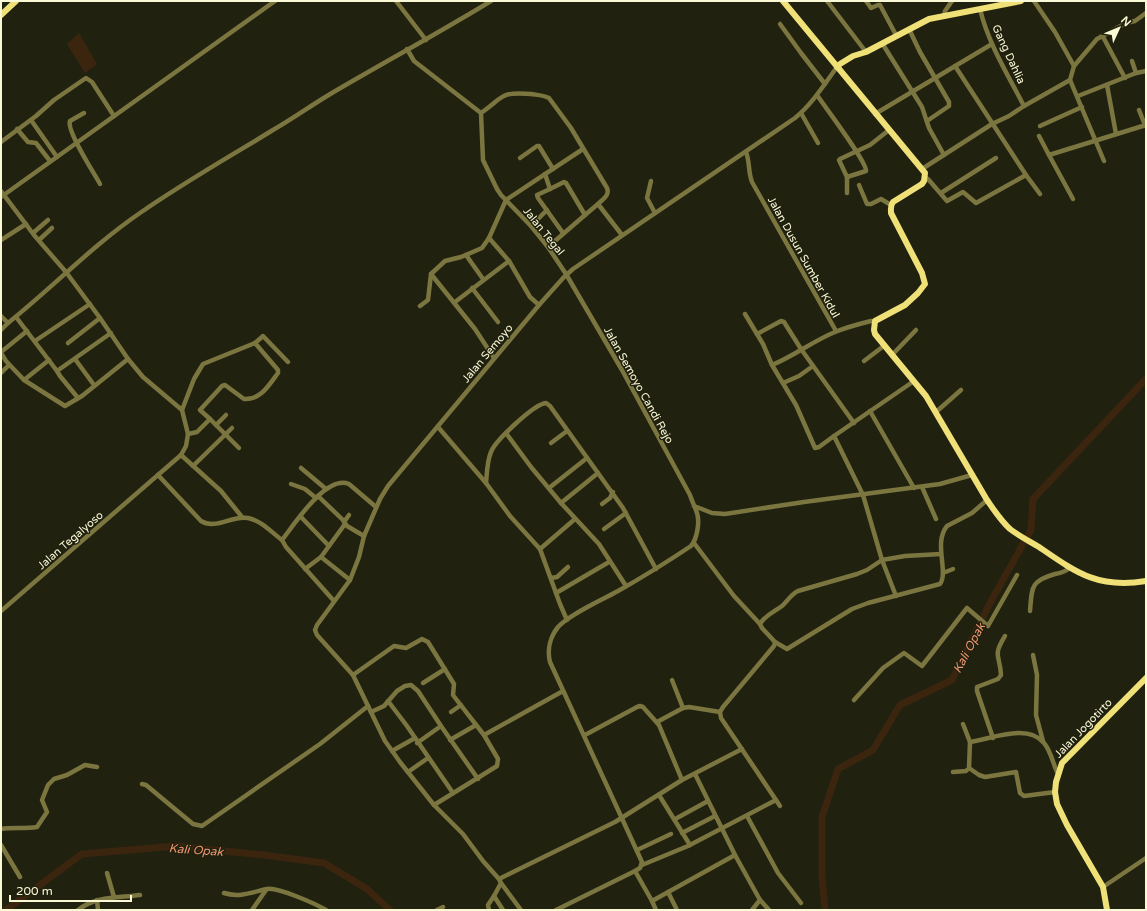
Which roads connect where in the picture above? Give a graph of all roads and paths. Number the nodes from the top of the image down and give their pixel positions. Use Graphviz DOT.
graph roads {
  1 [pos="16,1"];
  2 [pos="275,1"];
  3 [pos="396,1"];
  4 [pos="491,1"];
  5 [pos="783,1"];
  6 [pos="827,1"];
  7 [pos="866,1"];
  8 [pos="952,1"];
  9 [pos="1021,1"];
  10 [pos="1034,1"];
  11 [pos="980,9"];
  12 [pos="1146,13"];
  13 [pos="1,15"];
  14 [pos="944,16"];
  15 [pos="780,24"];
  16 [pos="909,29"];
  17 [pos="896,35"];
  18 [pos="1102,35"];
  19 [pos="426,40"];
  20 [pos="882,43"];
  21 [pos="992,44"];
  22 [pos="407,49"];
  23 [pos="866,52"];
  24 [pos="1132,61"];
  25 [pos="955,66"];
  26 [pos="1074,66"];
  27 [pos="837,67"];
  28 [pos="1146,72"];
  29 [pos="1136,73"];
  30 [pos="935,78"];
  31 [pos="1125,78"];
  32 [pos="1070,80"];
  33 [pos="825,84"];
  34 [pos="1107,85"];
  35 [pos="912,91"];
  36 [pos="817,96"];
  37 [pos="1078,96"];
  38 [pos="1024,106"];
  39 [pos="1082,107"];
  40 [pos="1139,110"];
  41 [pos="84,113"];
  42 [pos="481,113"];
  43 [pos="801,113"];
  44 [pos="875,114"];
  45 [pos="114,116"];
  46 [pos="31,120"];
  47 [pos="927,121"];
  48 [pos="992,124"];
  49 [pos="1146,125"];
  50 [pos="1040,126"];
  51 [pos="17,129"];
  52 [pos="889,130"];
  53 [pos="1116,134"];
  54 [pos="1039,136"];
  55 [pos="1095,141"];
  56 [pos="1,142"];
  57 [pos="76,142"];
  58 [pos="818,143"];
  59 [pos="583,149"];
  60 [pos="746,152"];
  61 [pos="856,152"];
  62 [pos="944,155"];
  63 [pos="1049,155"];
  64 [pos="57,157"];
  65 [pos="520,158"];
  66 [pos="996,158"];
  67 [pos="50,161"];
  68 [pos="1104,161"];
  69 [pos="553,169"];
  70 [pos="922,169"];
  71 [pos="545,174"];
  72 [pos="1026,175"];
  73 [pos="847,177"];
  74 [pos="925,177"];
  75 [pos="651,181"];
  76 [pos="100,184"];
  77 [pos="859,185"];
  78 [pos="550,189"];
  79 [pos="847,193"];
  80 [pos="941,193"];
  81 [pos="2,194"];
  82 [pos="1040,194"];
  83 [pos="1073,199"];
  84 [pos="506,200"];
  85 [pos="598,204"];
  86 [pos="891,205"];
  87 [pos="547,210"];
  88 [pos="655,213"];
  89 [pos="585,215"];
  90 [pos="48,220"];
  91 [pos="26,224"];
  92 [pos="531,226"];
  93 [pos="52,228"];
  94 [pos="563,233"];
  95 [pos="33,234"];
  96 [pos="622,235"];
  97 [pos="489,238"];
  98 [pos="1,240"];
  99 [pos="39,240"];
  100 [pos="548,247"];
  101 [pos="466,255"];
  102 [pos="509,261"];
  103 [pos="66,272"];
  104 [pos="431,274"];
  105 [pos="566,274"];
  106 [pos="483,279"];
  107 [pos="472,288"];
  108 [pos="455,302"];
  109 [pos="90,304"];
  110 [pos="539,305"];
  111 [pos="420,306"];
  112 [pos="745,314"];
  113 [pos="1,316"];
  114 [pos="16,317"];
  115 [pos="100,318"];
  116 [pos="875,321"];
  117 [pos="498,322"];
  118 [pos="8,323"];
  119 [pos="1,330"];
  120 [pos="916,330"];
  121 [pos="27,331"];
  122 [pos="836,331"];
  123 [pos="111,334"];
  124 [pos="757,334"];
  125 [pos="35,341"];
  126 [pos="68,343"];
  127 [pos="255,343"];
  128 [pos="884,345"];
  129 [pos="801,349"];
  130 [pos="1,352"];
  131 [pos="892,355"];
  132 [pos="494,358"];
  133 [pos="75,359"];
  134 [pos="128,359"];
  135 [pos="49,360"];
  136 [pos="864,361"];
  137 [pos="288,362"];
  138 [pos="9,365"];
  139 [pos="772,365"];
  140 [pos="813,366"];
  141 [pos="57,371"];
  142 [pos="1,373"];
  143 [pos="24,380"];
  144 [pos="914,381"];
  145 [pos="783,383"];
  146 [pos="94,385"];
  147 [pos="961,390"];
  148 [pos="78,398"];
  149 [pos="182,410"];
  150 [pos="870,411"];
  151 [pos="936,412"];
  152 [pos="226,415"];
  153 [pos="210,419"];
  154 [pos="854,423"];
  155 [pos="216,425"];
  156 [pos="438,427"];
  157 [pos="232,428"];
  158 [pos="567,431"];
  159 [pos="506,433"];
  160 [pos="188,434"];
  161 [pos="225,434"];
  162 [pos="834,436"];
  163 [pos="551,443"];
  164 [pos="239,448"];
  165 [pos="180,455"];
  166 [pos="587,458"];
  167 [pos="193,466"];
  168 [pos="301,468"];
  169 [pos="598,473"];
  170 [pos="158,475"];
  171 [pos="972,475"];
  172 [pos="486,483"];
  173 [pos="291,484"];
  174 [pos="922,487"];
  175 [pos="549,488"];
  176 [pos="914,488"];
  177 [pos="326,489"];
  178 [pos="613,492"];
  179 [pos="863,495"];
  180 [pos="317,497"];
  181 [pos="987,500"];
  182 [pos="561,503"];
  183 [pos="602,504"];
  184 [pos="694,506"];
  185 [pos="376,507"];
  186 [pos="626,513"];
  187 [pos="350,514"];
  188 [pos="242,517"];
  189 [pos="301,517"];
  190 [pos="575,519"];
  191 [pos="936,519"];
  192 [pos="344,523"];
  193 [pos="604,529"];
  194 [pos="364,536"];
  195 [pos="281,539"];
  196 [pos="694,543"];
  197 [pos="329,546"];
  198 [pos="540,549"];
  199 [pos="941,554"];
  200 [pos="320,557"];
  201 [pos="882,560"];
  202 [pos="609,562"];
  203 [pos="568,568"];
  204 [pos="1070,568"];
  205 [pos="305,569"];
  206 [pos="656,569"];
  207 [pos="953,569"];
  208 [pos="943,573"];
  209 [pos="1017,575"];
  210 [pos="551,578"];
  211 [pos="350,580"];
  212 [pos="1146,580"];
  213 [pos="626,586"];
  214 [pos="556,593"];
  215 [pos="896,596"];
  216 [pos="334,601"];
  217 [pos="1,611"];
  218 [pos="1030,611"];
  219 [pos="567,620"];
  220 [pos="760,624"];
  221 [pos="1005,636"];
  222 [pos="775,642"];
  223 [pos="1033,655"];
  224 [pos="445,669"];
  225 [pos="353,675"];
  226 [pos="1146,678"];
  227 [pos="672,680"];
  228 [pos="423,683"];
  229 [pos="563,691"];
  230 [pos="854,700"];
  231 [pos="388,701"];
  232 [pos="461,705"];
  233 [pos="368,706"];
  234 [pos="683,708"];
  235 [pos="371,712"];
  236 [pos="451,712"];
  237 [pos="720,712"];
  238 [pos="657,722"];
  239 [pos="963,724"];
  240 [pos="476,725"];
  241 [pos="440,726"];
  242 [pos="484,735"];
  243 [pos="584,736"];
  244 [pos="993,738"];
  245 [pos="416,740"];
  246 [pos="450,740"];
  247 [pos="970,742"];
  248 [pos="1044,743"];
  249 [pos="742,749"];
  250 [pos="392,751"];
  251 [pos="428,758"];
  252 [pos="1052,758"];
  253 [pos="1062,763"];
  254 [pos="97,767"];
  255 [pos="969,768"];
  256 [pos="408,772"];
  257 [pos="953,772"];
  258 [pos="695,774"];
  259 [pos="1058,774"];
  260 [pos="478,779"];
  261 [pos="682,780"];
  262 [pos="142,784"];
  263 [pos="453,792"];
  264 [pos="1055,792"];
  265 [pos="659,795"];
  266 [pos="776,800"];
  267 [pos="708,801"];
  268 [pos="434,805"];
  269 [pos="780,806"];
  270 [pos="715,816"];
  271 [pos="747,816"];
  272 [pos="622,818"];
  273 [pos="677,818"];
  274 [pos="1,829"];
  275 [pos="722,829"];
  276 [pos="682,832"];
  277 [pos="671,834"];
  278 [pos="1,845"];
  279 [pos="690,845"];
  280 [pos="637,850"];
  281 [pos="735,856"];
  282 [pos="1146,858"];
  283 [pos="642,865"];
  284 [pos="635,871"];
  285 [pos="107,873"];
  286 [pos="20,877"];
  287 [pos="500,881"];
  288 [pos="1102,887"];
  289 [pos="266,890"];
  290 [pos="668,892"];
  291 [pos="224,893"];
  292 [pos="140,895"];
  293 [pos="494,896"];
  294 [pos="114,897"];
  295 [pos="97,900"];
  296 [pos="760,900"];
  297 [pos="652,902"];
  298 [pos="801,903"];
  299 [pos="443,907"];
  300 [pos="78,910"];
  301 [pos="98,910"];
  302 [pos="252,910"];
  303 [pos="326,910"];
  304 [pos="438,910"];
  305 [pos="488,910"];
  306 [pos="503,910"];
  307 [pos="521,910"];
  308 [pos="556,910"];
  309 [pos="656,910"];
  310 [pos="677,910"];
  311 [pos="752,910"];
  312 [pos="769,910"];
  313 [pos="1107,910"];
  1 -- 13 [label="street"];
  2 -- 45 [label="street"];
  3 -- 19 [label="street"];
  4 -- 19 [label="street"];
  5 -- 27 [label="street"];
  6 -- 23 [label="street"];
  7 -- 17 [label="street"];
  8 -- 14 [label="street"];
  9 -- 11 [label="street"];
  10 -- 26 [label="street"];
  11 -- 14 [label="street"];
  11 -- 21 [label="street, Gang Dahlia"];
  12 -- 18 [label="street"];
  14 -- 16 [label="street"];
  15 -- 33 [label="street"];
  16 -- 17 [label="street"];
  16 -- 30 [label="street"];
  17 -- 20 [label="street"];
  18 -- 26 [label="street"];
  18 -- 31 [label="street"];
  19 -- 22 [label="street"];
  20 -- 23 [label="street"];
  20 -- 35 [label="street"];
  21 -- 25 [label="street"];
  21 -- 38 [label="street, Gang Dahlia"];
  22 -- 42 [label="street"];
  22 -- 103 [label="street"];
  23 -- 27 [label="street"];
  24 -- 29 [label="street"];
  25 -- 30 [label="street"];
  25 -- 48 [label="street"];
  26 -- 32 [label="street"];
  27 -- 33 [label="street, Jalan Semoyo"];
  27 -- 44 [label="street"];
  28 -- 29 [label="street"];
  29 -- 31 [label="street"];
  30 -- 35 [label="street"];
  30 -- 47 [label="street"];
  31 -- 34 [label="street"];
  32 -- 37 [label="street"];
  32 -- 38 [label="street"];
  33 -- 36 [label="street, Jalan Semoyo"];
  34 -- 37 [label="street"];
  34 -- 53 [label="street"];
  35 -- 44 [label="street"];
  35 -- 47 [label="street"];
  36 -- 43 [label="street, Jalan Semoyo"];
  36 -- 61 [label="street"];
  37 -- 39 [label="street"];
  38 -- 48 [label="street"];
  39 -- 50 [label="street"];
  39 -- 55 [label="street"];
  40 -- 49 [label="street"];
  41 -- 57 [label="street"];
  42 -- 59 [label="street"];
  42 -- 84 [label="street"];
  43 -- 58 [label="street"];
  43 -- 60 [label="street, Jalan Semoyo"];
  44 -- 52 [label="street"];
  45 -- 46 [label="street"];
  45 -- 57 [label="street"];
  46 -- 51 [label="street"];
  46 -- 64 [label="street"];
  47 -- 62 [label="street"];
  48 -- 62 [label="street"];
  48 -- 72 [label="street"];
  49 -- 53 [label="street"];
  51 -- 56 [label="street"];
  51 -- 67 [label="street"];
  52 -- 61 [label="street"];
  52 -- 70 [label="street"];
  53 -- 55 [label="street"];
  54 -- 63 [label="street"];
  55 -- 63 [label="street"];
  55 -- 68 [label="street"];
  57 -- 64 [label="street"];
  57 -- 76 [label="street"];
  59 -- 69 [label="street"];
  59 -- 85 [label="street"];
  60 -- 88 [label="street, Jalan Semoyo"];
  60 -- 122 [label="street, Jalan Dusun Sumber Kidul"];
  61 -- 73 [label="street"];
  61 -- 73 [label="street"];
  62 -- 70 [label="street"];
  63 -- 83 [label="street"];
  64 -- 67 [label="street"];
  65 -- 69 [label="street"];
  66 -- 80 [label="street"];
  67 -- 81 [label="street"];
  69 -- 71 [label="street"];
  70 -- 74 [label="street"];
  71 -- 78 [label="street"];
  71 -- 84 [label="street"];
  72 -- 80 [label="street"];
  72 -- 82 [label="street"];
  73 -- 79 [label="street"];
  74 -- 80 [label="street"];
  74 -- 86 [label="street"];
  75 -- 88 [label="street"];
  77 -- 86 [label="street"];
  78 -- 87 [label="street"];
  78 -- 89 [label="street"];
  81 -- 91 [label="street"];
  84 -- 92 [label="street, Jalan Tegal"];
  84 -- 97 [label="street"];
  85 -- 89 [label="street"];
  85 -- 96 [label="street"];
  86 -- 116 [label="street"];
  87 -- 92 [label="street"];
  87 -- 94 [label="street"];
  88 -- 96 [label="street, Jalan Semoyo"];
  89 -- 94 [label="street"];
  90 -- 95 [label="street"];
  91 -- 95 [label="street"];
  91 -- 98 [label="street"];
  92 -- 100 [label="street, Jalan Tegal"];
  93 -- 99 [label="street"];
  94 -- 100 [label="street"];
  95 -- 99 [label="street"];
  96 -- 105 [label="street, Jalan Semoyo"];
  97 -- 101 [label="street"];
  97 -- 102 [label="street"];
  99 -- 103 [label="street"];
  100 -- 105 [label="street, Jalan Tegal"];
  101 -- 104 [label="street"];
  101 -- 106 [label="street"];
  102 -- 106 [label="street"];
  102 -- 110 [label="street"];
  103 -- 109 [label="street"];
  103 -- 114 [label="street"];
  104 -- 108 [label="street"];
  104 -- 111 [label="street"];
  105 -- 110 [label="street, Jalan Semoyo"];
  105 -- 184 [label="street, Jalan Semoyo Candi Rejo"];
  106 -- 107 [label="street"];
  107 -- 108 [label="street"];
  107 -- 117 [label="street"];
  108 -- 132 [label="street"];
  109 -- 115 [label="street"];
  109 -- 125 [label="street"];
  110 -- 132 [label="street, Jalan Semoyo"];
  112 -- 124 [label="street"];
  113 -- 118 [label="street"];
  114 -- 118 [label="street"];
  114 -- 121 [label="street"];
  115 -- 123 [label="street"];
  115 -- 126 [label="street"];
  116 -- 122 [label="street, Jalan Dusun Sumber Kidul"];
  116 -- 128 [label="street"];
  118 -- 119 [label="street"];
  120 -- 131 [label="street"];
  121 -- 125 [label="street"];
  121 -- 130 [label="street"];
  122 -- 129 [label="street"];
  123 -- 133 [label="street"];
  123 -- 134 [label="street"];
  124 -- 129 [label="street"];
  124 -- 139 [label="street"];
  125 -- 135 [label="street"];
  127 -- 137 [label="street"];
  127 -- 149 [label="street"];
  127 -- 153 [label="street"];
  128 -- 131 [label="street"];
  128 -- 136 [label="street"];
  129 -- 139 [label="street"];
  129 -- 140 [label="street"];
  130 -- 138 [label="street"];
  131 -- 144 [label="street"];
  132 -- 156 [label="street, Jalan Semoyo"];
  133 -- 141 [label="street"];
  133 -- 146 [label="street"];
  134 -- 146 [label="street"];
  134 -- 149 [label="street"];
  135 -- 141 [label="street"];
  135 -- 143 [label="street"];
  138 -- 142 [label="street"];
  138 -- 143 [label="street"];
  139 -- 145 [label="street"];
  140 -- 145 [label="street"];
  140 -- 154 [label="street"];
  141 -- 148 [label="street"];
  143 -- 148 [label="street"];
  144 -- 150 [label="street"];
  144 -- 151 [label="street"];
  145 -- 162 [label="street"];
  146 -- 148 [label="street"];
  147 -- 151 [label="street"];
  149 -- 160 [label="street"];
  150 -- 154 [label="street"];
  150 -- 176 [label="street"];
  151 -- 171 [label="street"];
  152 -- 155 [label="street"];
  153 -- 155 [label="street"];
  153 -- 160 [label="street"];
  154 -- 162 [label="street"];
  155 -- 161 [label="street"];
  156 -- 172 [label="street"];
  156 -- 185 [label="street, Jalan Semoyo"];
  157 -- 161 [label="street"];
  158 -- 159 [label="street"];
  158 -- 163 [label="street"];
  158 -- 166 [label="street"];
  159 -- 172 [label="street"];
  159 -- 175 [label="street"];
  160 -- 165 [label="street"];
  161 -- 164 [label="street"];
  161 -- 167 [label="street"];
  162 -- 179 [label="street"];
  165 -- 167 [label="street"];
  165 -- 170 [label="street, Jalan Tegalyoso"];
  166 -- 169 [label="street"];
  166 -- 175 [label="street"];
  167 -- 188 [label="street"];
  168 -- 177 [label="street"];
  169 -- 178 [label="street"];
  169 -- 182 [label="street"];
  170 -- 188 [label="street"];
  170 -- 217 [label="street, Jalan Tegalyoso"];
  171 -- 174 [label="street"];
  171 -- 181 [label="street"];
  172 -- 198 [label="street"];
  173 -- 180 [label="street"];
  174 -- 176 [label="street"];
  174 -- 191 [label="street"];
  175 -- 182 [label="street"];
  176 -- 179 [label="street"];
  177 -- 180 [label="street"];
  177 -- 185 [label="street"];
  178 -- 183 [label="street"];
  178 -- 186 [label="street"];
  179 -- 184 [label="street"];
  179 -- 201 [label="street"];
  180 -- 189 [label="street"];
  180 -- 192 [label="street"];
  181 -- 199 [label="street"];
  181 -- 204 [label="street"];
  182 -- 190 [label="street"];
  184 -- 196 [label="street, Jalan Semoyo Candi Rejo"];
  185 -- 194 [label="street, Jalan Semoyo"];
  186 -- 193 [label="street"];
  186 -- 206 [label="street"];
  187 -- 192 [label="street"];
  188 -- 195 [label="street"];
  189 -- 195 [label="street"];
  189 -- 197 [label="street"];
  190 -- 198 [label="street"];
  190 -- 202 [label="street"];
  192 -- 194 [label="street"];
  192 -- 197 [label="street"];
  194 -- 211 [label="street, Jalan Semoyo"];
  195 -- 205 [label="street"];
  196 -- 206 [label="street"];
  196 -- 220 [label="street"];
  197 -- 200 [label="street"];
  198 -- 210 [label="street"];
  199 -- 201 [label="street"];
  199 -- 208 [label="street"];
  200 -- 205 [label="street"];
  200 -- 211 [label="street"];
  201 -- 215 [label="street"];
  201 -- 220 [label="street"];
  202 -- 213 [label="street"];
  202 -- 214 [label="street"];
  203 -- 210 [label="street"];
  204 -- 212 [label="street"];
  204 -- 218 [label="street"];
  205 -- 216 [label="street"];
  206 -- 213 [label="street"];
  207 -- 208 [label="street"];
  208 -- 215 [label="street"];
  209 -- 230 [label="street"];
  210 -- 214 [label="street"];
  211 -- 216 [label="street, Jalan Semoyo"];
  213 -- 219 [label="street"];
  214 -- 219 [label="street"];
  215 -- 222 [label="street"];
  216 -- 225 [label="street, Jalan Semoyo"];
  219 -- 229 [label="street"];
  220 -- 222 [label="street"];
  221 -- 244 [label="street"];
  222 -- 237 [label="street"];
  223 -- 248 [label="street"];
  224 -- 225 [label="street"];
  224 -- 228 [label="street"];
  224 -- 232 [label="street"];
  225 -- 233 [label="street"];
  226 -- 253 [label="street, Jalan Jogotirto"];
  227 -- 234 [label="street"];
  229 -- 242 [label="street"];
  229 -- 243 [label="street"];
  231 -- 235 [label="street"];
  231 -- 241 [label="street"];
  231 -- 245 [label="street"];
  232 -- 236 [label="street"];
  232 -- 240 [label="street"];
  233 -- 235 [label="street"];
  233 -- 262 [label="street"];
  234 -- 237 [label="street"];
  234 -- 238 [label="street"];
  235 -- 250 [label="street"];
  237 -- 249 [label="street"];
  238 -- 243 [label="street"];
  238 -- 261 [label="street"];
  239 -- 247 [label="street"];
  240 -- 242 [label="street"];
  240 -- 246 [label="street"];
  241 -- 245 [label="street"];
  241 -- 246 [label="street"];
  242 -- 260 [label="street"];
  243 -- 272 [label="street"];
  244 -- 247 [label="street"];
  244 -- 248 [label="street"];
  245 -- 250 [label="street"];
  245 -- 251 [label="street"];
  246 -- 260 [label="street"];
  247 -- 255 [label="street"];
  248 -- 252 [label="street"];
  249 -- 258 [label="street"];
  249 -- 266 [label="street"];
  250 -- 256 [label="street"];
  251 -- 256 [label="street"];
  251 -- 263 [label="street"];
  252 -- 253 [label="street"];
  252 -- 259 [label="street"];
  253 -- 259 [label="street, Jalan Jogotirto"];
  254 -- 274 [label="street"];
  255 -- 257 [label="street"];
  255 -- 264 [label="street"];
  256 -- 268 [label="street"];
  258 -- 261 [label="street"];
  258 -- 267 [label="street"];
  259 -- 264 [label="street, Jalan Jogotirto"];
  260 -- 263 [label="street"];
  261 -- 265 [label="street"];
  263 -- 268 [label="street"];
  264 -- 288 [label="street, Jalan Jogotirto"];
  265 -- 272 [label="street"];
  265 -- 276 [label="street"];
  266 -- 269 [label="street"];
  266 -- 271 [label="street"];
  267 -- 270 [label="street"];
  267 -- 273 [label="street"];
  268 -- 287 [label="street"];
  270 -- 275 [label="street"];
  270 -- 276 [label="street"];
  271 -- 275 [label="street"];
  271 -- 298 [label="street"];
  272 -- 280 [label="street"];
  272 -- 287 [label="street"];
  275 -- 279 [label="street"];
  275 -- 281 [label="street"];
  276 -- 279 [label="street"];
  277 -- 280 [label="street"];
  278 -- 286 [label="street"];
  279 -- 283 [label="street"];
  280 -- 283 [label="street"];
  281 -- 290 [label="street"];
  281 -- 296 [label="street"];
  282 -- 288 [label="street"];
  283 -- 284 [label="street"];
  284 -- 297 [label="street"];
  284 -- 308 [label="street"];
  285 -- 294 [label="street"];
  287 -- 293 [label="street"];
  287 -- 307 [label="street"];
  288 -- 313 [label="street, Jalan Jogotirto"];
  289 -- 291 [label="street"];
  289 -- 302 [label="street"];
  289 -- 303 [label="street"];
  290 -- 297 [label="street"];
  290 -- 310 [label="street"];
  292 -- 294 [label="street"];
  293 -- 305 [label="street"];
  293 -- 306 [label="street"];
  294 -- 295 [label="street"];
  295 -- 300 [label="street"];
  295 -- 301 [label="street"];
  296 -- 311 [label="street"];
  296 -- 312 [label="street"];
  297 -- 309 [label="street"];
  299 -- 304 [label="street"];
}
